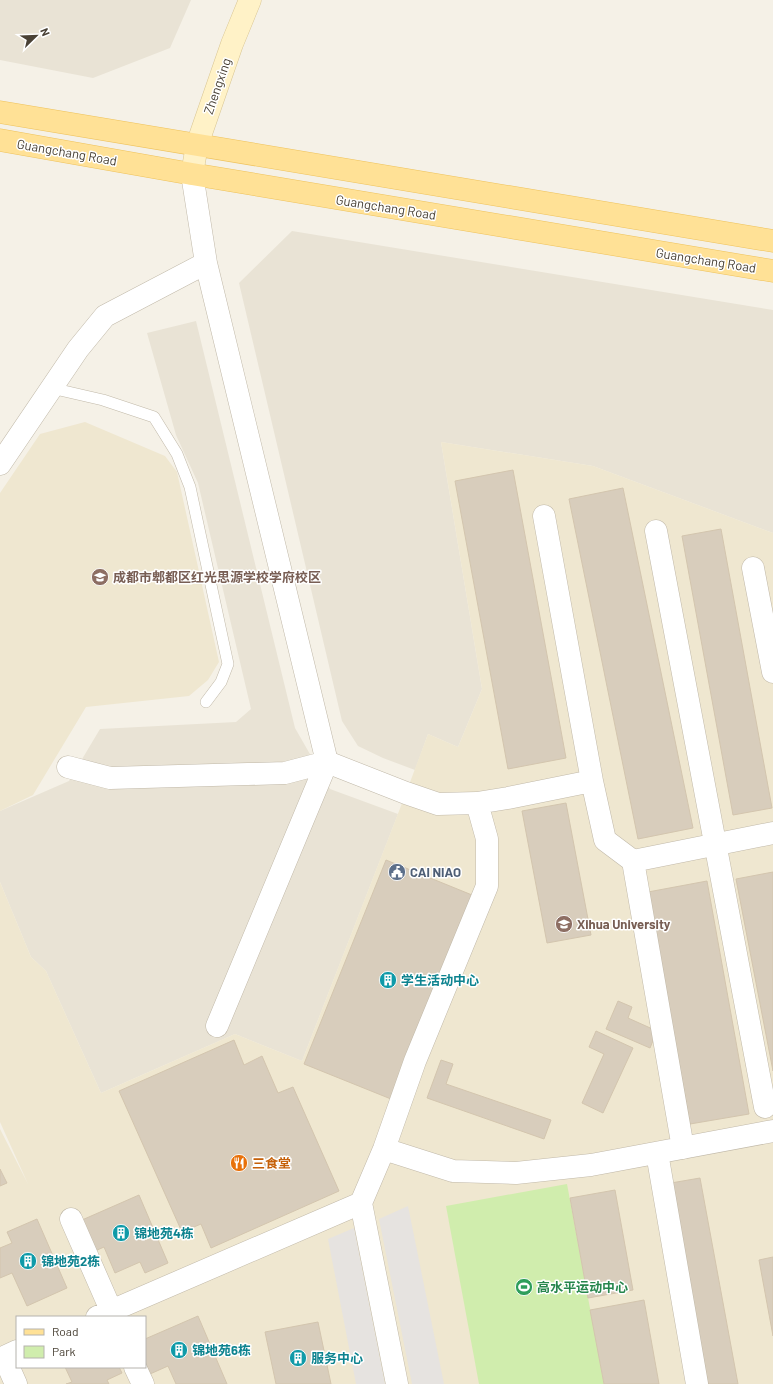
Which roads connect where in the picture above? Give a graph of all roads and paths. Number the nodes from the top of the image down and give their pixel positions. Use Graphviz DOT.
graph roads {
  1 [pos="250,0"];
  2 [pos="0,112"];
  3 [pos="0,140"];
  4 [pos="197,145"];
  5 [pos="192,174"];
  6 [pos="773,241"];
  7 [pos="206,263"];
  8 [pos="773,271"];
  9 [pos="51,388"];
  10 [pos="0,464"];
  11 [pos="544,516"];
  12 [pos="656,531"];
  13 [pos="753,568"];
  14 [pos="773,672"];
  15 [pos="206,702"];
  16 [pos="327,762"];
  17 [pos="68,767"];
  18 [pos="592,781"];
  19 [pos="477,803"];
  20 [pos="773,833"];
  21 [pos="715,845"];
  22 [pos="633,861"];
  23 [pos="217,1026"];
  24 [pos="764,1107"];
  25 [pos="773,1131"];
  26 [pos="683,1148"];
  27 [pos="384,1149"];
  28 [pos="657,1153"];
  29 [pos="361,1203"];
  30 [pos="71,1219"];
  31 [pos="107,1315"];
  32 [pos="5,1353"];
  33 [pos="135,1368"];
  34 [pos="16,1384"];
  35 [pos="142,1384"];
  36 [pos="397,1384"];
  37 [pos="697,1384"];
  1 -- 4 [label="street, Zhengxing"];
  2 -- 4 [label="main road"];
  3 -- 5 [label="main road, Guangchang Road"];
  4 -- 5 [label="street, Zhengxing"];
  4 -- 6 [label="main road"];
  5 -- 7 [label="street"];
  5 -- 8 [label="main road, Guangchang Road"];
  7 -- 9 [label="street"];
  7 -- 16 [label="street"];
  9 -- 10 [label="street"];
  9 -- 15 [label="lane"];
  11 -- 18 [label="street"];
  12 -- 21 [label="street"];
  13 -- 14 [label="street"];
  16 -- 17 [label="street"];
  16 -- 19 [label="street"];
  16 -- 23 [label="street"];
  18 -- 19 [label="street"];
  18 -- 22 [label="street"];
  19 -- 27 [label="street"];
  20 -- 21 [label="street"];
  21 -- 22 [label="street"];
  21 -- 24 [label="street"];
  22 -- 26 [label="street"];
  25 -- 26 [label="street"];
  26 -- 28 [label="street"];
  27 -- 28 [label="street"];
  27 -- 29 [label="street"];
  28 -- 37 [label="street"];
  29 -- 31 [label="street"];
  29 -- 36 [label="street"];
  30 -- 31 [label="street"];
  32 -- 34 [label="street"];
  33 -- 35 [label="street"];
}
